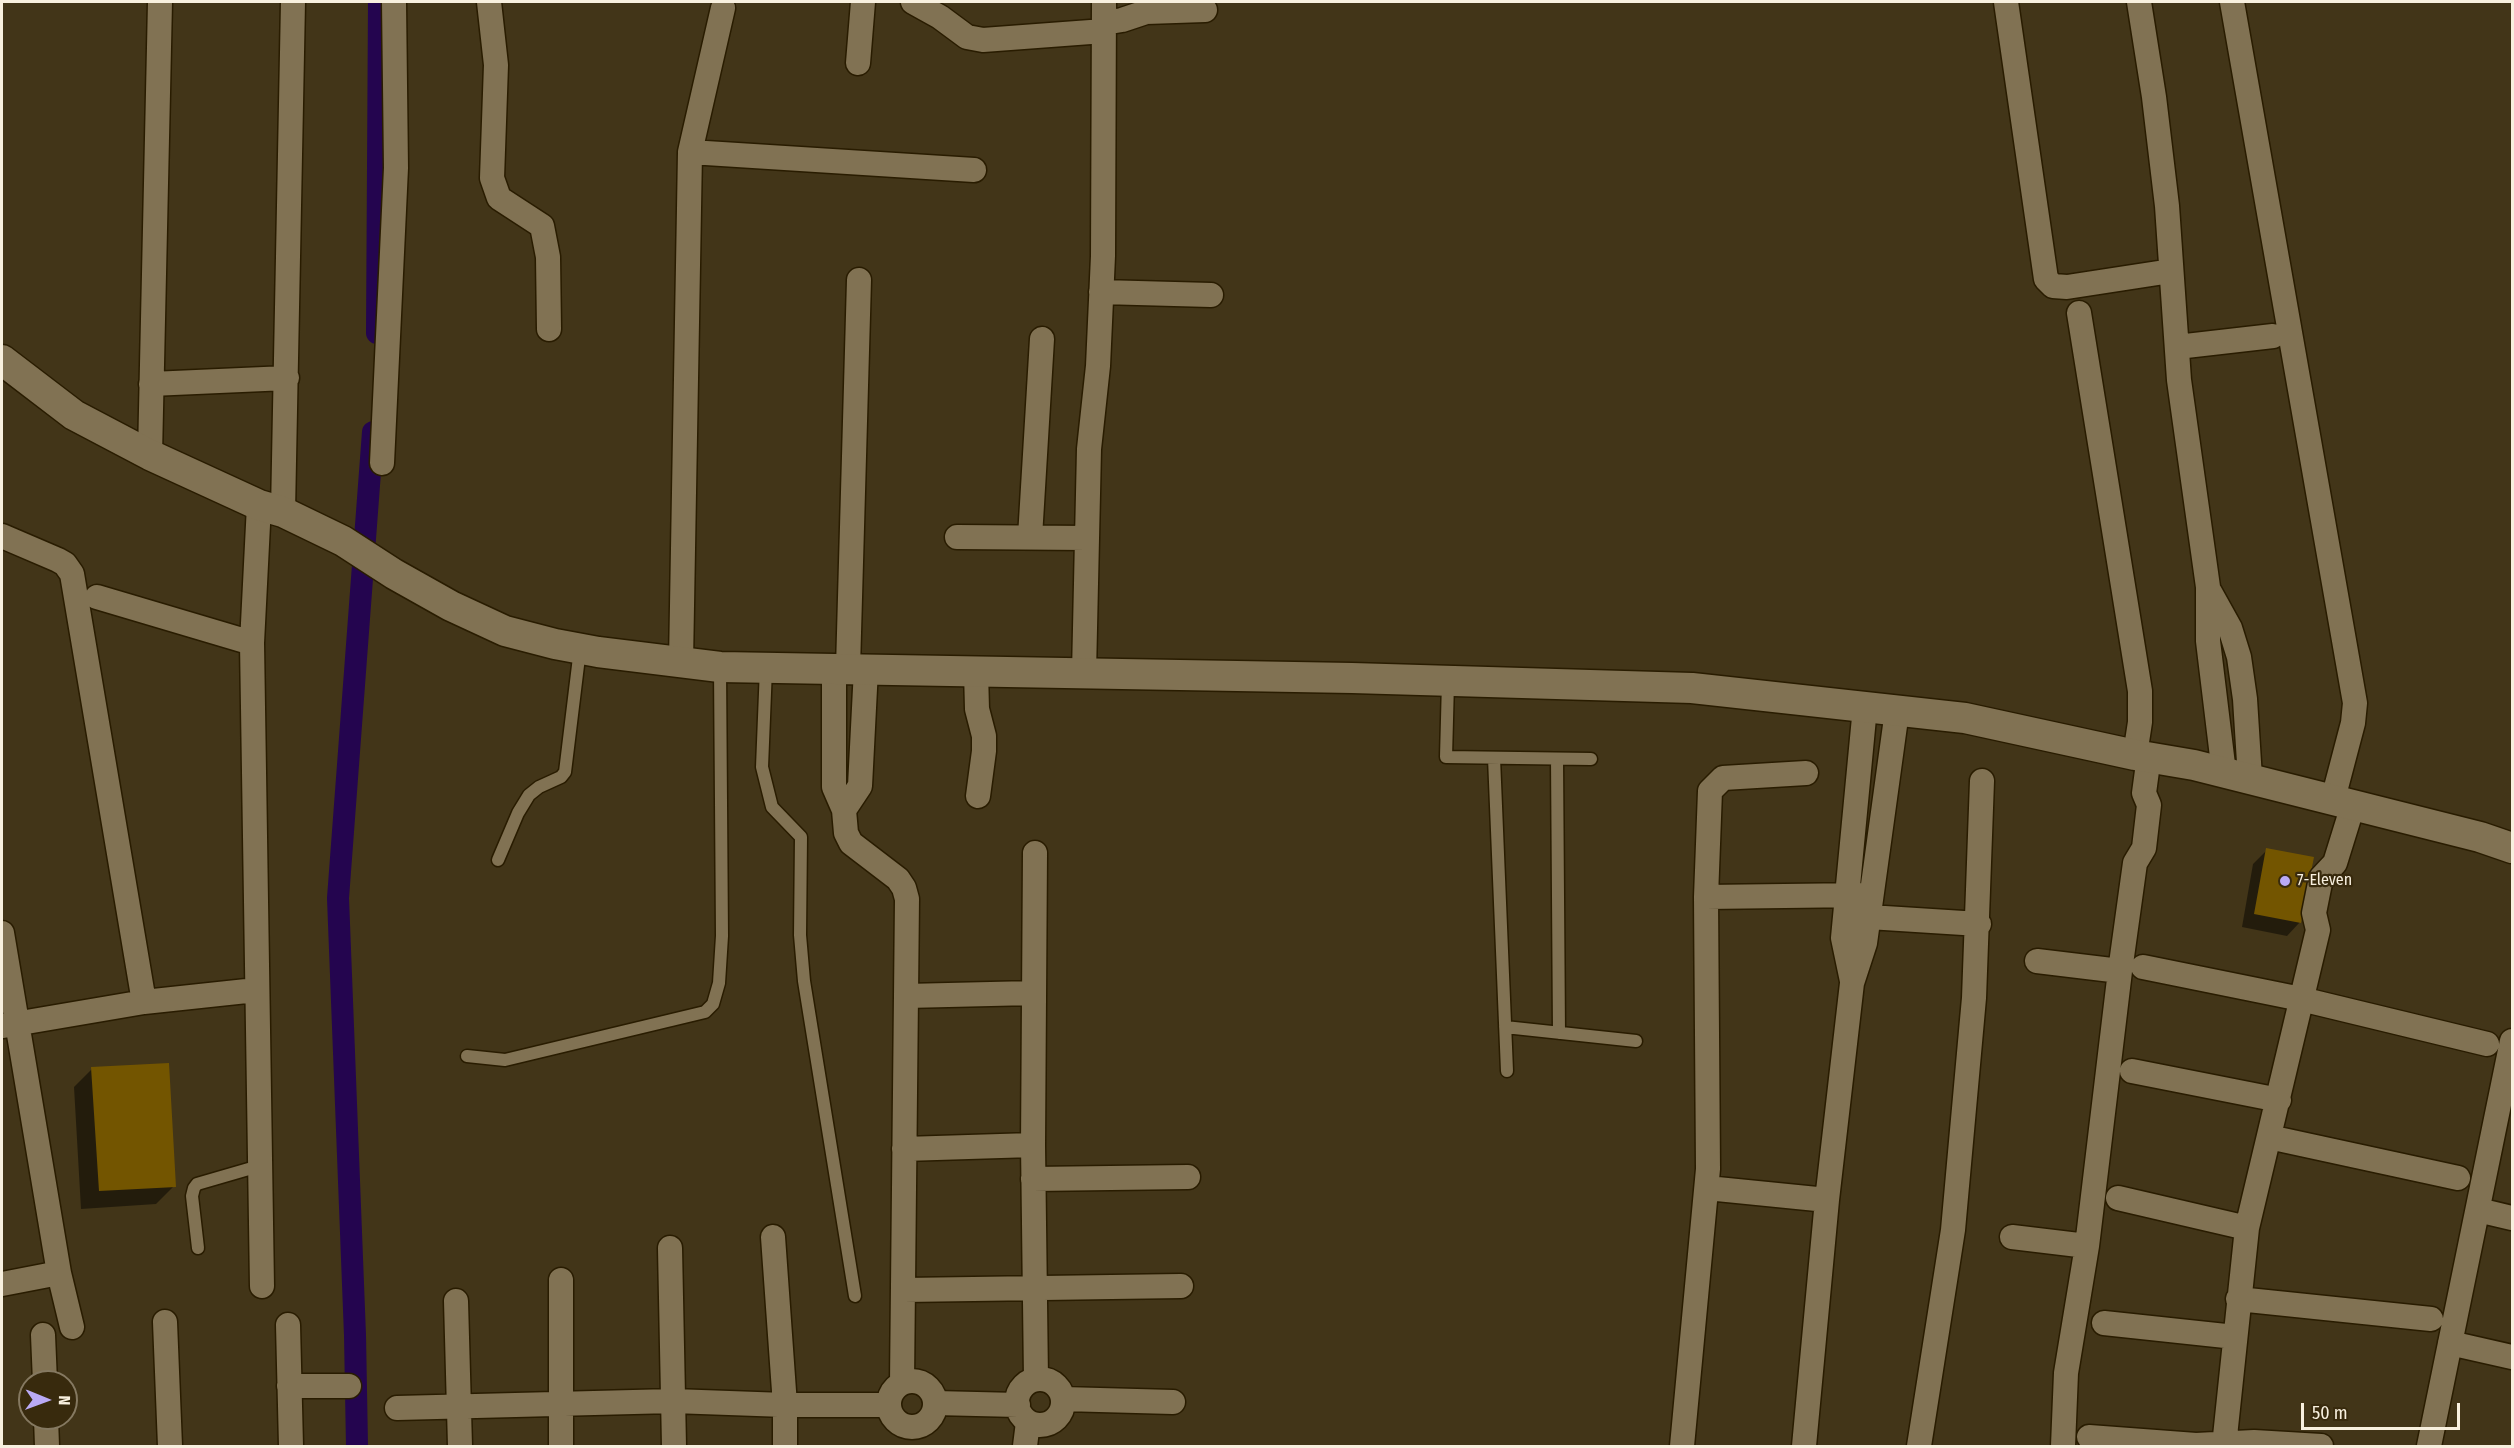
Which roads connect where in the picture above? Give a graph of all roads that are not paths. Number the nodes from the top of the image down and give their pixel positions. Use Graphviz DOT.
graph roads {
  1 [pos="160,2"];
  2 [pos="293,2"];
  3 [pos="394,2"];
  4 [pos="489,2"];
  5 [pos="863,2"];
  6 [pos="914,2"];
  7 [pos="2006,2"];
  8 [pos="2139,2"];
  9 [pos="2232,2"];
  10 [pos="723,8"];
  11 [pos="1204,10"];
  12 [pos="1104,19"];
  13 [pos="858,63"];
  14 [pos="690,152"];
  15 [pos="974,170"];
  16 [pos="2172,271"];
  17 [pos="859,280"];
  18 [pos="1101,292"];
  19 [pos="1211,295"];
  20 [pos="2079,313"];
  21 [pos="549,329"];
  22 [pos="2272,336"];
  23 [pos="1042,339"];
  24 [pos="2177,347"];
  25 [pos="2,360"];
  26 [pos="287,378"];
  27 [pos="152,384"];
  28 [pos="150,454"];
  29 [pos="382,463"];
  30 [pos="271,508"];
  31 [pos="2,536"];
  32 [pos="957,537"];
  33 [pos="1030,537"];
  34 [pos="1087,538"];
  35 [pos="97,597"];
  36 [pos="252,643"];
  37 [pos="580,648"];
  38 [pos="681,662"];
  39 [pos="720,667"];
  40 [pos="766,667"];
  41 [pos="849,669"];
  42 [pos="976,671"];
  43 [pos="1084,673"];
  44 [pos="1448,681"];
  45 [pos="1865,707"];
  46 [pos="1897,711"];
  47 [pos="2142,755"];
  48 [pos="1494,758"];
  49 [pos="1557,759"];
  50 [pos="1591,759"];
  51 [pos="1806,773"];
  52 [pos="2237,776"];
  53 [pos="1982,781"];
  54 [pos="1858,782"];
  55 [pos="1887,783"];
  56 [pos="978,796"];
  57 [pos="2343,802"];
  58 [pos="844,810"];
  59 [pos="2512,848"];
  60 [pos="1035,853"];
  61 [pos="498,860"];
  62 [pos="1706,897"];
  63 [pos="1858,905"];
  64 [pos="1978,924"];
  65 [pos="2,933"];
  66 [pos="2037,961"];
  67 [pos="2131,969"];
  68 [pos="256,990"];
  69 [pos="1033,993"];
  70 [pos="906,996"];
  71 [pos="2301,999"];
  72 [pos="144,1002"];
  73 [pos="9,1025"];
  74 [pos="1505,1027"];
  75 [pos="1559,1033"];
  76 [pos="1636,1041"];
  77 [pos="2512,1041"];
  78 [pos="2487,1044"];
  79 [pos="467,1056"];
  80 [pos="1507,1071"];
  81 [pos="2132,1071"];
  82 [pos="2509,1078"];
  83 [pos="2279,1100"];
  84 [pos="2269,1137"];
  85 [pos="1033,1145"];
  86 [pos="904,1149"];
  87 [pos="260,1166"];
  88 [pos="1188,1177"];
  89 [pos="2458,1178"];
  90 [pos="1033,1179"];
  91 [pos="1707,1188"];
  92 [pos="2118,1198"];
  93 [pos="1827,1200"];
  94 [pos="2478,1210"];
  95 [pos="2512,1218"];
  96 [pos="2247,1228"];
  97 [pos="773,1237"];
  98 [pos="2012,1237"];
  99 [pos="2088,1246"];
  100 [pos="198,1248"];
  101 [pos="670,1248"];
  102 [pos="59,1273"];
  103 [pos="561,1280"];
  104 [pos="2,1284"];
  105 [pos="262,1286"];
  106 [pos="1181,1286"];
  107 [pos="1036,1288"];
  108 [pos="904,1290"];
  109 [pos="855,1296"];
  110 [pos="2238,1299"];
  111 [pos="456,1301"];
  112 [pos="2431,1319"];
  113 [pos="165,1322"];
  114 [pos="2104,1323"];
  115 [pos="288,1325"];
  116 [pos="72,1327"];
  117 [pos="43,1335"];
  118 [pos="2235,1337"];
  119 [pos="2450,1343"];
  120 [pos="2512,1357"];
  121 [pos="44,1370"];
  122 [pos="1036,1379"];
  123 [pos="902,1383"];
  124 [pos="290,1386"];
  125 [pos="349,1386"];
  126 [pos="1063,1399"];
  127 [pos="673,1401"];
  128 [pos="1173,1402"];
  129 [pos="561,1403"];
  130 [pos="935,1403"];
  131 [pos="785,1405"];
  132 [pos="888,1405"];
  133 [pos="459,1406"];
  134 [pos="397,1408"];
  135 [pos="1023,1414"];
  136 [pos="46,1430"];
  137 [pos="903,1436"];
  138 [pos="2089,1437"];
  139 [pos="2225,1445"];
  140 [pos="47,1446"];
  141 [pos="170,1446"];
  142 [pos="291,1446"];
  143 [pos="460,1446"];
  144 [pos="561,1446"];
  145 [pos="674,1446"];
  146 [pos="785,1446"];
  147 [pos="1025,1446"];
  148 [pos="1682,1446"];
  149 [pos="1804,1446"];
  150 [pos="1919,1446"];
  151 [pos="2063,1446"];
  152 [pos="2320,1446"];
  153 [pos="2431,1446"];
  1 -- 27 [label="street"];
  2 -- 26 [label="street"];
  3 -- 29 [label="street"];
  4 -- 21 [label="street"];
  5 -- 13 [label="street"];
  6 -- 12 [label="street"];
  7 -- 16 [label="street"];
  8 -- 16 [label="street"];
  9 -- 57 [label="street"];
  10 -- 14 [label="street"];
  11 -- 12 [label="street"];
  12 -- 18 [label="street"];
  14 -- 15 [label="street"];
  14 -- 38 [label="street"];
  16 -- 24 [label="street"];
  17 -- 41 [label="street"];
  18 -- 19 [label="street"];
  18 -- 34 [label="street"];
  20 -- 47 [label="street"];
  22 -- 24 [label="street"];
  23 -- 33 [label="street"];
  24 -- 52 [label="street"];
  25 -- 28 [label="street"];
  26 -- 27 [label="street"];
  26 -- 30 [label="street"];
  27 -- 28 [label="street"];
  28 -- 30 [label="street"];
  30 -- 36 [label="street"];
  30 -- 37 [label="street"];
  31 -- 72 [label="street"];
  32 -- 33 [label="street"];
  33 -- 34 [label="street"];
  34 -- 43 [label="street"];
  35 -- 36 [label="street"];
  36 -- 68 [label="street"];
  37 -- 38 [label="street"];
  37 -- 61 [label="lane"];
  38 -- 39 [label="street"];
  39 -- 40 [label="street"];
  39 -- 79 [label="lane"];
  40 -- 41 [label="street"];
  40 -- 109 [label="lane"];
  41 -- 42 [label="street"];
  41 -- 58 [label="street"];
  41 -- 58 [label="street"];
  42 -- 43 [label="street"];
  42 -- 56 [label="street"];
  43 -- 44 [label="street"];
  44 -- 45 [label="street"];
  44 -- 48 [label="lane"];
  45 -- 46 [label="street"];
  45 -- 54 [label="street"];
  46 -- 47 [label="street"];
  46 -- 55 [label="street"];
  47 -- 52 [label="street"];
  47 -- 67 [label="street"];
  48 -- 49 [label="lane"];
  48 -- 74 [label="lane"];
  49 -- 50 [label="lane"];
  49 -- 75 [label="lane"];
  51 -- 62 [label="street"];
  52 -- 57 [label="street"];
  53 -- 64 [label="street"];
  54 -- 55 [label="street"];
  54 -- 63 [label="street"];
  55 -- 63 [label="street"];
  57 -- 59 [label="street"];
  57 -- 71 [label="street"];
  58 -- 70 [label="street"];
  60 -- 69 [label="street"];
  62 -- 63 [label="street"];
  62 -- 91 [label="street"];
  63 -- 64 [label="street"];
  63 -- 93 [label="street"];
  64 -- 150 [label="street"];
  65 -- 73 [label="street"];
  66 -- 67 [label="street"];
  67 -- 71 [label="street"];
  67 -- 99 [label="street"];
  68 -- 72 [label="street"];
  68 -- 87 [label="street"];
  69 -- 70 [label="street"];
  69 -- 85 [label="street"];
  70 -- 86 [label="street"];
  71 -- 78 [label="street"];
  71 -- 83 [label="street"];
  72 -- 73 [label="street"];
  73 -- 102 [label="street"];
  74 -- 75 [label="lane"];
  74 -- 80 [label="lane"];
  75 -- 76 [label="lane"];
  77 -- 82 [label="street"];
  81 -- 83 [label="street"];
  82 -- 94 [label="street"];
  83 -- 84 [label="street"];
  84 -- 89 [label="street"];
  84 -- 96 [label="street"];
  85 -- 86 [label="street"];
  85 -- 90 [label="street"];
  86 -- 108 [label="street"];
  87 -- 100 [label="lane"];
  87 -- 105 [label="street"];
  88 -- 90 [label="street"];
  90 -- 107 [label="street"];
  91 -- 93 [label="street"];
  91 -- 148 [label="street"];
  92 -- 96 [label="street"];
  93 -- 149 [label="street"];
  94 -- 95 [label="street"];
  94 -- 119 [label="street"];
  96 -- 110 [label="street"];
  97 -- 131 [label="street"];
  98 -- 99 [label="street"];
  99 -- 151 [label="street"];
  101 -- 127 [label="street"];
  102 -- 104 [label="street"];
  102 -- 116 [label="street"];
  103 -- 129 [label="street"];
  106 -- 107 [label="street"];
  107 -- 108 [label="street"];
  107 -- 122 [label="street"];
  108 -- 123 [label="street"];
  110 -- 112 [label="street"];
  110 -- 118 [label="street"];
  111 -- 133 [label="street"];
  113 -- 141 [label="street"];
  114 -- 118 [label="street"];
  115 -- 124 [label="street"];
  117 -- 121 [label="street"];
  118 -- 139 [label="street"];
  119 -- 120 [label="street"];
  119 -- 153 [label="street"];
  122 -- 126 [label="street"];
  122 -- 135 [label="street"];
  123 -- 130 [label="street"];
  123 -- 132 [label="street"];
  124 -- 125 [label="street"];
  124 -- 142 [label="street"];
  126 -- 128 [label="street"];
  126 -- 135 [label="street"];
  127 -- 129 [label="street"];
  127 -- 131 [label="street"];
  127 -- 145 [label="street"];
  129 -- 133 [label="street"];
  129 -- 144 [label="street"];
  130 -- 135 [label="street"];
  130 -- 137 [label="street"];
  131 -- 132 [label="street"];
  131 -- 146 [label="street"];
  132 -- 137 [label="street"];
  133 -- 134 [label="street"];
  133 -- 143 [label="street"];
  135 -- 147 [label="street"];
  136 -- 140 [label="street"];
  138 -- 139 [label="street"];
  139 -- 152 [label="street"];
}
